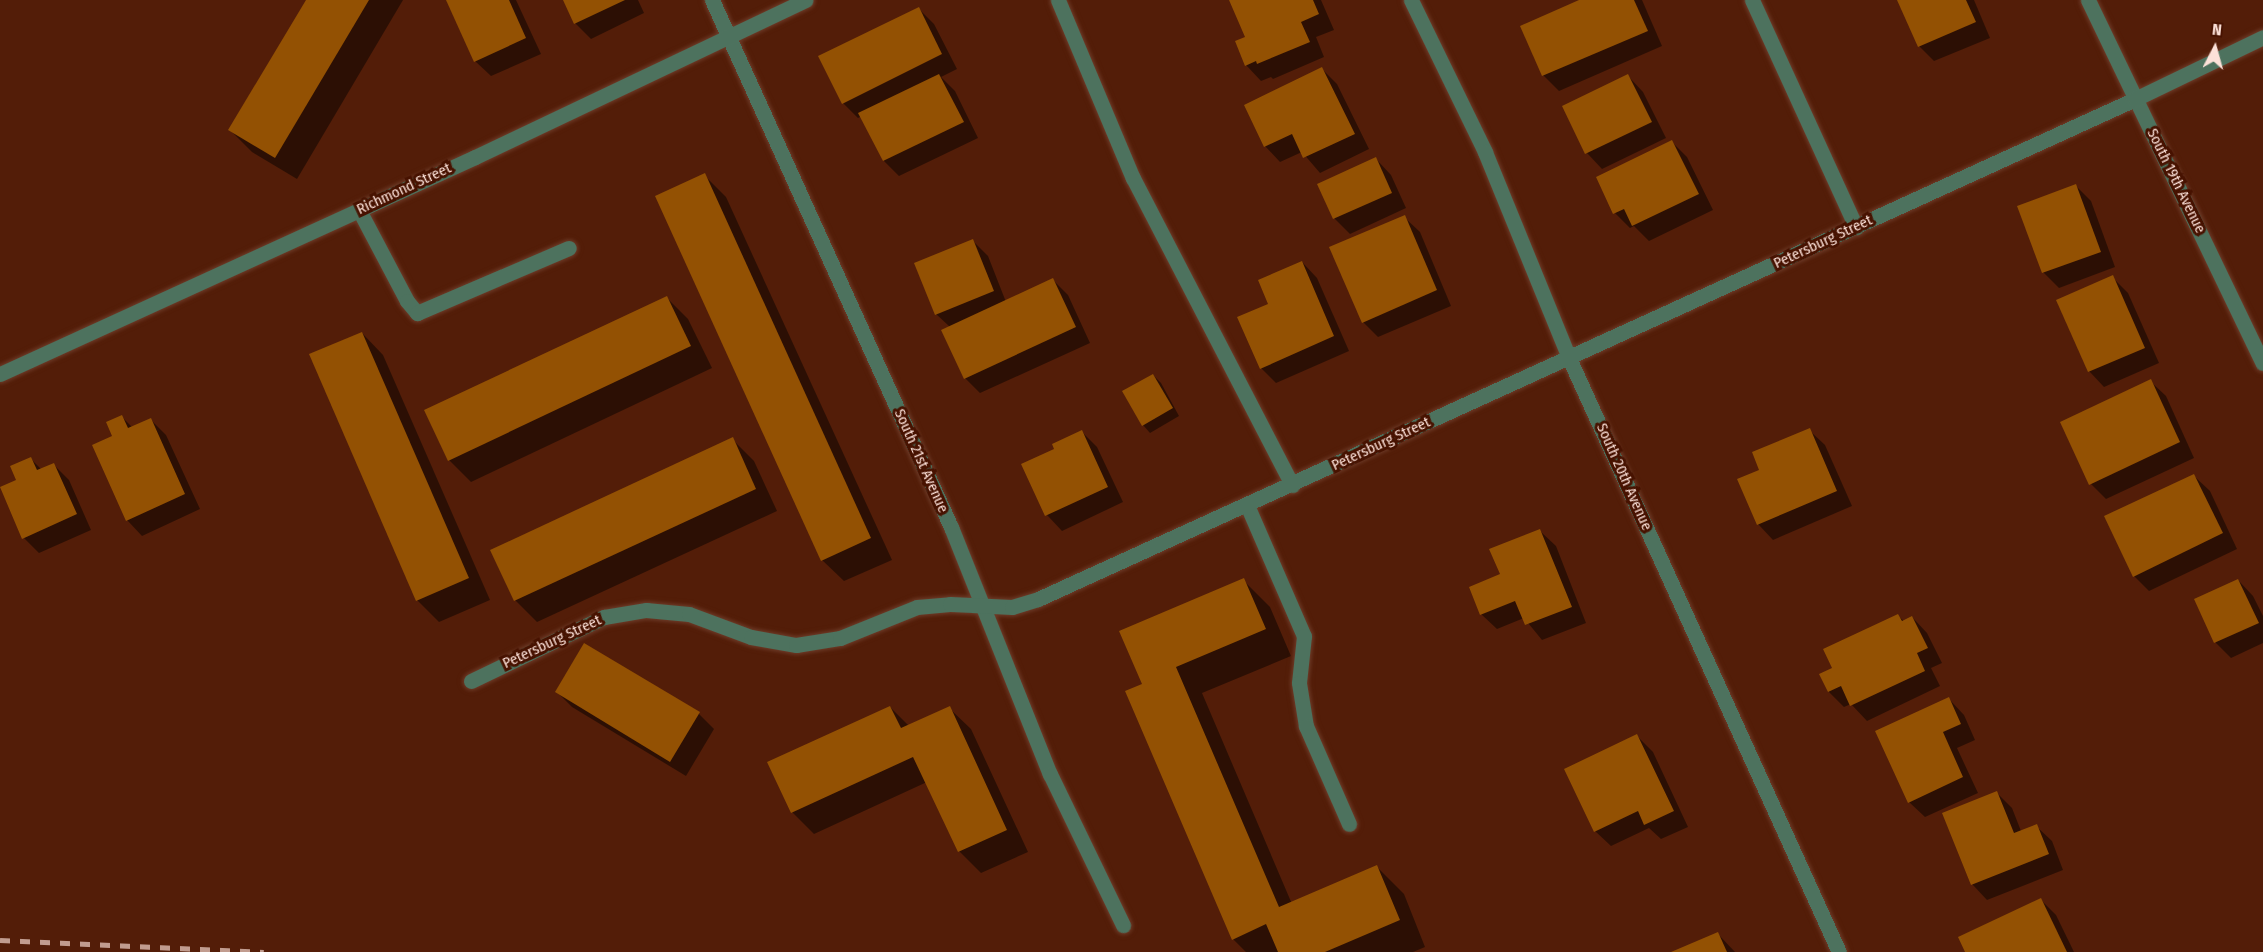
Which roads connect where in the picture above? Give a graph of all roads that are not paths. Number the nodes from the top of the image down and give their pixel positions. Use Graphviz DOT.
graph roads {
  1 [pos="712,0"];
  2 [pos="806,0"];
  3 [pos="1058,0"];
  4 [pos="1411,0"];
  5 [pos="1752,0"];
  6 [pos="2088,0"];
  7 [pos="728,36"];
  8 [pos="2263,37"];
  9 [pos="2135,99"];
  10 [pos="359,210"];
  11 [pos="1856,227"];
  12 [pos="569,248"];
  13 [pos="1569,358"];
  14 [pos="2263,363"];
  15 [pos="0,374"];
  16 [pos="1292,484"];
  17 [pos="1247,505"];
  18 [pos="983,608"];
  19 [pos="471,681"];
  20 [pos="1349,824"];
  21 [pos="1124,924"];
  22 [pos="1839,952"];
  1 -- 7 [label="street, South 21st Avenue"];
  2 -- 7 [label="street, Richmond Street"];
  3 -- 16 [label="street"];
  4 -- 13 [label="street, South 20th Avenue"];
  5 -- 11 [label="street"];
  6 -- 9 [label="street, South 19th Avenue"];
  7 -- 10 [label="street, Richmond Street"];
  7 -- 18 [label="street, South 21st Avenue"];
  8 -- 9 [label="street, Petersburg Street"];
  9 -- 11 [label="street, Petersburg Street"];
  9 -- 14 [label="street, South 19th Avenue"];
  10 -- 12 [label="street"];
  10 -- 15 [label="street, Richmond Street"];
  11 -- 13 [label="street, Petersburg Street"];
  13 -- 16 [label="street, Petersburg Street"];
  13 -- 22 [label="street, South 20th Avenue"];
  16 -- 17 [label="street, Petersburg Street"];
  17 -- 18 [label="street, Petersburg Street"];
  17 -- 20 [label="street"];
  18 -- 19 [label="street, Petersburg Street"];
  18 -- 21 [label="street, South 21st Avenue"];
}
